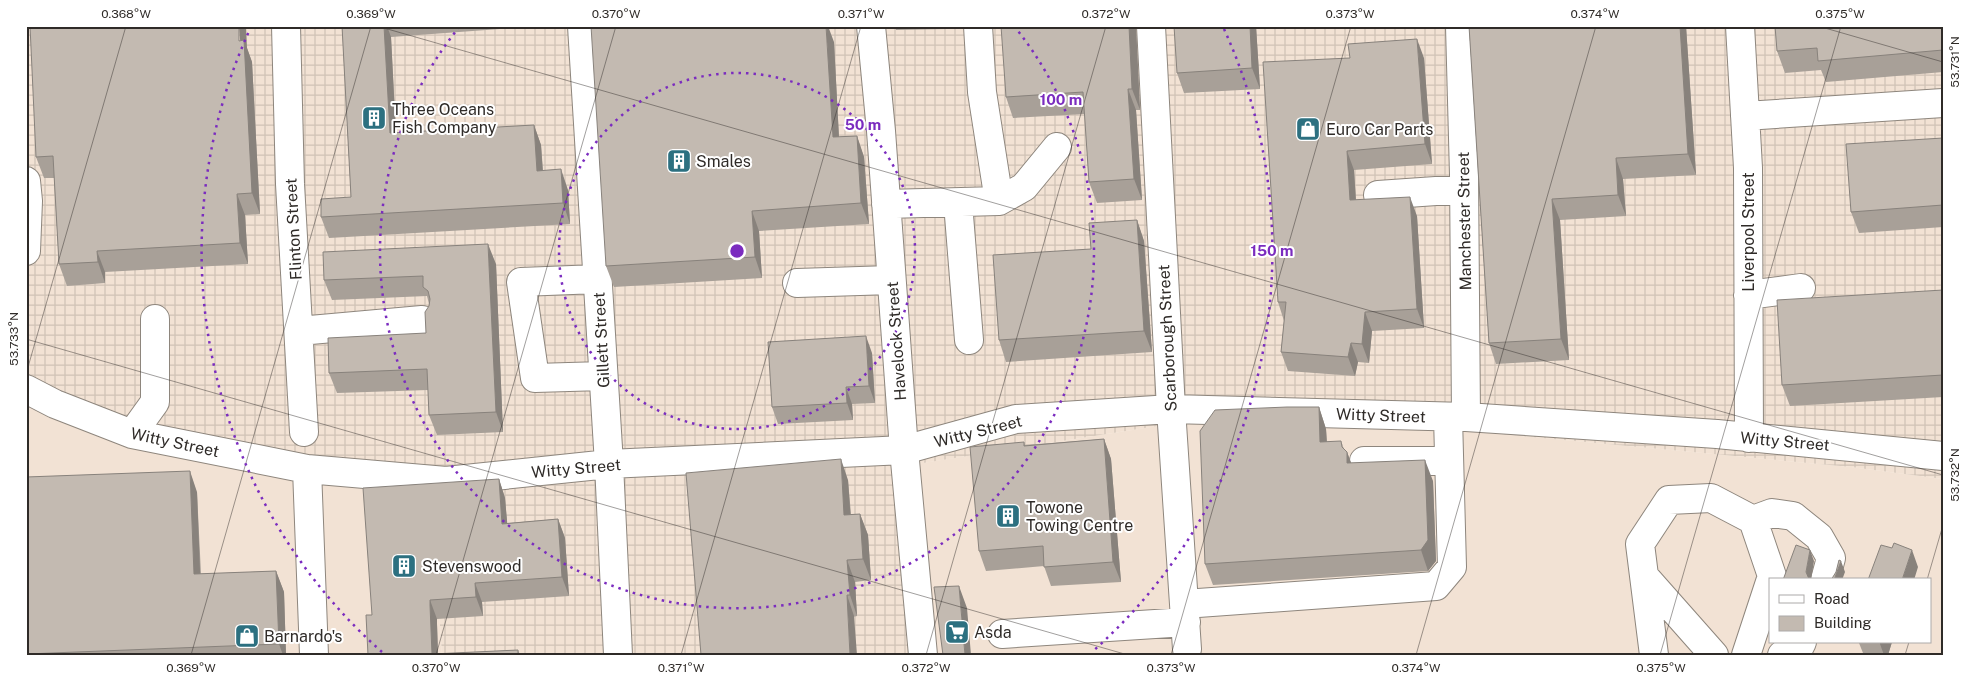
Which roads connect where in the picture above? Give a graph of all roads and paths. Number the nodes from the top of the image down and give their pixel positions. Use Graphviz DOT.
graph roads {
  1 [pos="286,26"];
  2 [pos="582,26"];
  3 [pos="871,26"];
  4 [pos="978,26"];
  5 [pos="1151,26"];
  6 [pos="1460,26"];
  7 [pos="1740,26"];
  8 [pos="1943,103"];
  9 [pos="1745,116"];
  10 [pos="1057,147"];
  11 [pos="26,182"];
  12 [pos="1464,191"];
  13 [pos="1378,195"];
  14 [pos="999,201"];
  15 [pos="958,203"];
  16 [pos="886,204"];
  17 [pos="26,251"];
  18 [pos="598,279"];
  19 [pos="891,280"];
  20 [pos="797,283"];
  21 [pos="1801,288"];
  22 [pos="1748,295"];
  23 [pos="155,319"];
  24 [pos="422,320"];
  25 [pos="299,331"];
  26 [pos="968,340"];
  27 [pos="604,376"];
  28 [pos="26,389"];
  29 [pos="1171,409"];
  30 [pos="1457,417"];
  31 [pos="304,432"];
  32 [pos="132,434"];
  33 [pos="1749,438"];
  34 [pos="904,450"];
  35 [pos="1943,456"];
  36 [pos="1364,461"];
  37 [pos="1449,461"];
  38 [pos="609,464"];
  39 [pos="307,469"];
  40 [pos="1753,520"];
  41 [pos="1645,577"];
  42 [pos="1772,578"];
  43 [pos="1826,578"];
  44 [pos="1769,587"];
  45 [pos="1185,613"];
  46 [pos="1002,634"];
  47 [pos="1801,644"];
  48 [pos="1187,649"];
  49 [pos="314,655"];
  50 [pos="618,655"];
  51 [pos="923,655"];
  52 [pos="1654,655"];
  53 [pos="1714,655"];
  54 [pos="1746,655"];
  55 [pos="1782,655"];
  1 -- 25 [label="street, Flinton Street"];
  2 -- 18 [label="street, Gillett Street"];
  3 -- 16 [label="street, Havelock Street"];
  4 -- 14 [label="street"];
  5 -- 29 [label="street, Scarborough Street"];
  6 -- 12 [label="street, Manchester Street"];
  7 -- 9 [label="street, Liverpool Street"];
  8 -- 9 [label="street"];
  9 -- 22 [label="street, Liverpool Street"];
  10 -- 14 [label="street"];
  11 -- 17 [label="street"];
  12 -- 13 [label="street"];
  12 -- 30 [label="street, Manchester Street"];
  14 -- 15 [label="street"];
  15 -- 16 [label="street"];
  15 -- 26 [label="street"];
  16 -- 19 [label="street, Havelock Street"];
  18 -- 27 [label="street, Gillett Street"];
  18 -- 27 [label="street"];
  19 -- 20 [label="street"];
  19 -- 34 [label="street, Havelock Street"];
  21 -- 22 [label="street"];
  22 -- 33 [label="street, Liverpool Street"];
  23 -- 32 [label="street"];
  24 -- 25 [label="street"];
  25 -- 31 [label="street, Flinton Street"];
  27 -- 38 [label="street, Gillett Street"];
  28 -- 32 [label="street, Witty Street"];
  29 -- 30 [label="street, Witty Street"];
  29 -- 34 [label="street, Witty Street"];
  29 -- 45 [label="street, Scarborough Street"];
  30 -- 33 [label="street, Witty Street"];
  30 -- 37 [label="street, Manchester Street"];
  32 -- 39 [label="street, Witty Street"];
  33 -- 35 [label="street, Witty Street"];
  34 -- 38 [label="street, Witty Street"];
  34 -- 51 [label="street, Havelock Street"];
  36 -- 37 [label="street"];
  37 -- 45 [label="street, Manchester Street"];
  38 -- 39 [label="street, Witty Street"];
  38 -- 50 [label="street, Gillett Street"];
  39 -- 49 [label="street"];
  40 -- 41 [label="street"];
  40 -- 42 [label="street"];
  40 -- 43 [label="street"];
  41 -- 52 [label="street"];
  41 -- 53 [label="street"];
  44 -- 54 [label="street"];
  45 -- 46 [label="street, Manchester Street"];
  45 -- 48 [label="street, Scarborough Street"];
  47 -- 55 [label="street"];
}
